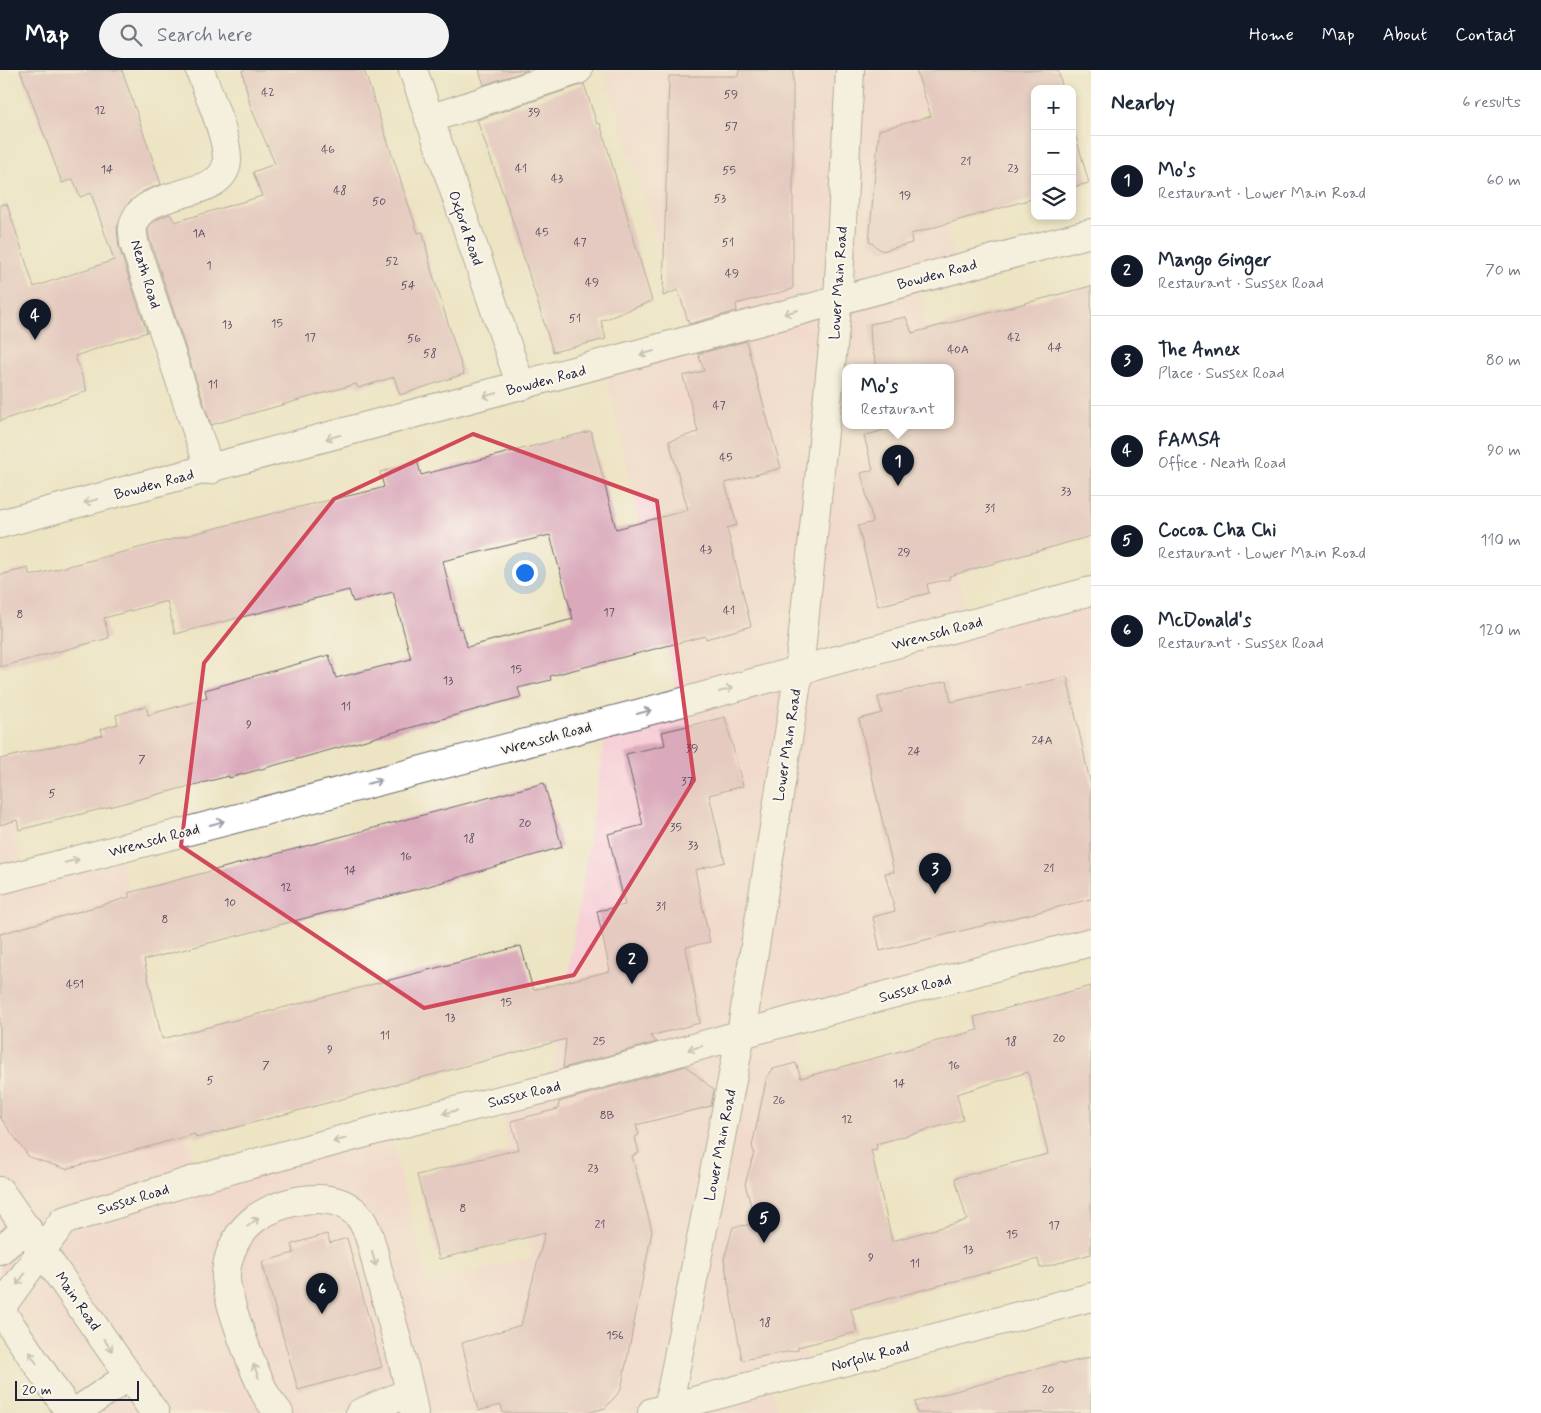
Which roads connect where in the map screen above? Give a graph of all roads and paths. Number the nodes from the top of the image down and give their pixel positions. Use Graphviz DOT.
graph roads {
  1 [pos="200,70"];
  2 [pos="412,70"];
  3 [pos="578,70"];
  4 [pos="850,70"];
  5 [pos="429,119"];
  6 [pos="1091,233"];
  7 [pos="838,299"];
  8 [pos="521,386"];
  9 [pos="210,470"];
  10 [pos="0,524"];
  11 [pos="1091,591"];
  12 [pos="799,670"];
  13 [pos="0,880"];
  14 [pos="1091,942"];
  15 [pos="741,1034"];
  16 [pos="0,1191"];
  17 [pos="35,1239"];
  18 [pos="0,1250"];
  19 [pos="1091,1297"];
  20 [pos="0,1309"];
  21 [pos="130,1376"];
  22 [pos="412,1403"];
  23 [pos="661,1411"];
  24 [pos="70,1413"];
  25 [pos="74,1413"];
  26 [pos="155,1413"];
  27 [pos="279,1413"];
  28 [pos="360,1413"];
  1 -- 9 [label="street, Neath Road"];
  2 -- 5 [label="street, Oxford Road"];
  3 -- 5 [label="street"];
  4 -- 7 [label="street, Lower Main Road"];
  5 -- 8 [label="street, Oxford Road"];
  6 -- 7 [label="street, Bowden Road"];
  7 -- 8 [label="street, Bowden Road, one-way"];
  7 -- 12 [label="street, Lower Main Road"];
  8 -- 9 [label="street, Bowden Road, one-way"];
  9 -- 10 [label="street, Bowden Road, one-way"];
  11 -- 12 [label="street, Wrensch Road"];
  13 -- 12 [label="street, Wrensch Road, one-way"];
  12 -- 15 [label="street, Lower Main Road"];
  14 -- 15 [label="street, Sussex Road"];
  15 -- 17 [label="street, Sussex Road, one-way"];
  15 -- 23 [label="street, Lower Main Road"];
  16 -- 17 [label="street, Main Road"];
  17 -- 18 [label="street"];
  17 -- 20 [label="street, Sussex Road, one-way"];
  17 -- 21 [label="street, Main Road, one-way"];
  19 -- 23 [label="street, Norfolk Road"];
  24 -- 20 [label="street, one-way"];
  21 -- 25 [label="street"];
  21 -- 26 [label="street, Main Road"];
  27 -- 22 [label="street, one-way"];
  22 -- 28 [label="street"];
}
